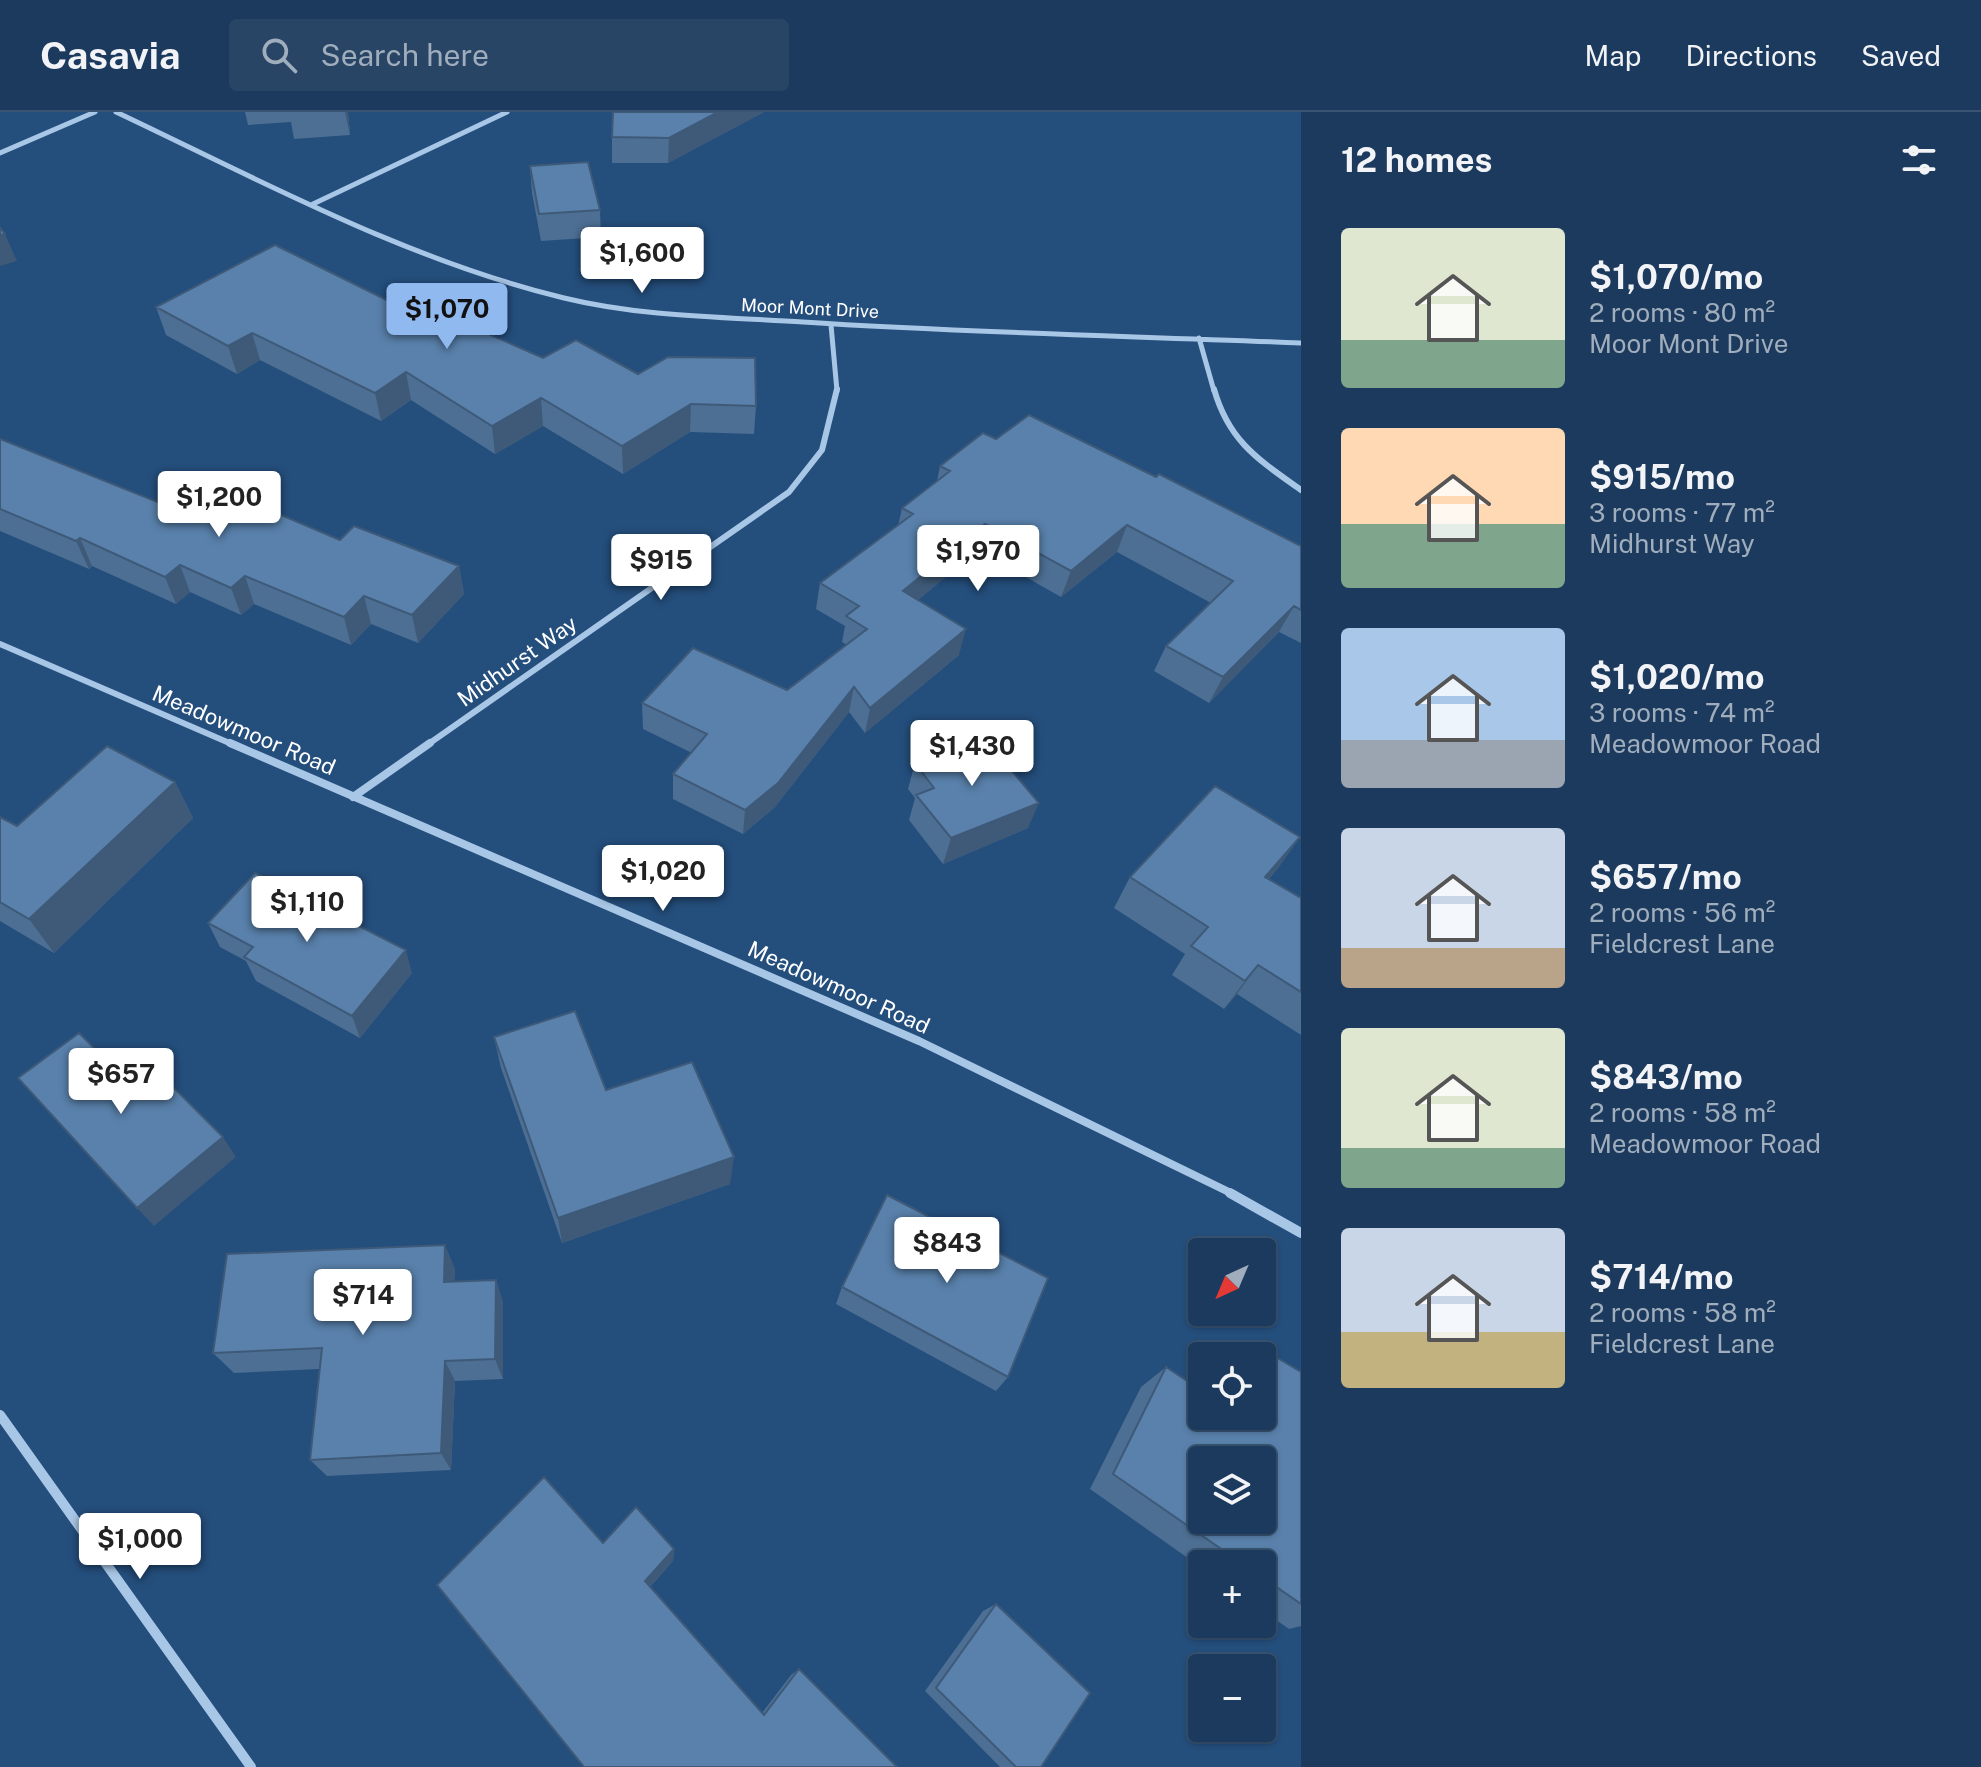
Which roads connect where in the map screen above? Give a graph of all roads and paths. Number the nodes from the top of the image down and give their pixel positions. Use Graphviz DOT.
graph roads {
  1 [pos="95,112"];
  2 [pos="116,112"];
  3 [pos="507,112"];
  4 [pos="0,153"];
  5 [pos="313,204"];
  6 [pos="831,325"];
  7 [pos="1199,338"];
  8 [pos="1301,343"];
  9 [pos="1301,490"];
  10 [pos="0,644"];
  11 [pos="353,797"];
  12 [pos="1301,1233"];
  13 [pos="0,1415"];
  14 [pos="251,1767"];
  1 -- 4 [label="street"];
  2 -- 5 [label="street, Moor Mont Drive"];
  3 -- 5 [label="street"];
  5 -- 6 [label="street, Moor Mont Drive"];
  6 -- 7 [label="street, Moor Mont Drive"];
  6 -- 11 [label="street, Midhurst Way"];
  7 -- 8 [label="street, Moor Mont Drive"];
  7 -- 9 [label="street"];
  10 -- 11 [label="street, Meadowmoor Road"];
  11 -- 12 [label="street, Meadowmoor Road"];
  13 -- 14 [label="street"];
}
